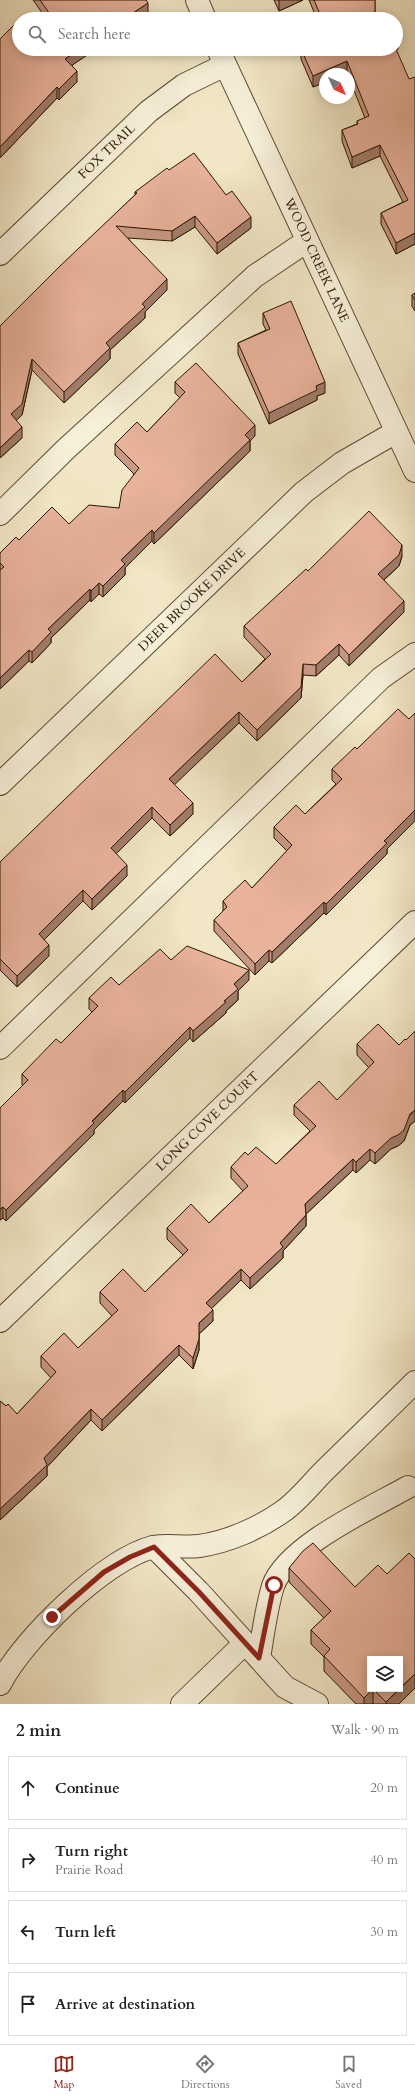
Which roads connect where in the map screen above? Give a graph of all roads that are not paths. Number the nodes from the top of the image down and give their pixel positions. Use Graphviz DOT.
graph roads {
  1 [pos="197,0"];
  2 [pos="202,12"];
  3 [pos="222,57"];
  4 [pos="307,241"];
  5 [pos="0,254"];
  6 [pos="396,432"];
  7 [pos="415,472"];
  8 [pos="0,514"];
  9 [pos="415,654"];
  10 [pos="0,784"];
  11 [pos="415,922"];
  12 [pos="0,1048"];
  13 [pos="0,1321"];
  14 [pos="415,1382"];
  15 [pos="408,1487"];
  16 [pos="154,1547"];
  17 [pos="252,1650"];
  18 [pos="0,1684"];
  19 [pos="288,1696"];
  20 [pos="182,1704"];
  21 [pos="317,1704"];
  1 -- 2 [label="street"];
  3 -- 4 [label="street, WOOD CREEK LANE"];
  3 -- 5 [label="street, FOX TRAIL"];
  4 -- 6 [label="street, WOOD CREEK LANE"];
  4 -- 8 [label="street"];
  6 -- 7 [label="street, WOOD CREEK LANE"];
  6 -- 10 [label="street, DEER BROOKE DRIVE"];
  9 -- 12 [label="street"];
  11 -- 13 [label="street, LONG COVE COURT"];
  14 -- 16 [label="street"];
  15 -- 17 [label="street"];
  16 -- 17 [label="street"];
  16 -- 18 [label="street"];
  17 -- 19 [label="street"];
  17 -- 20 [label="street"];
  19 -- 21 [label="street"];
}
